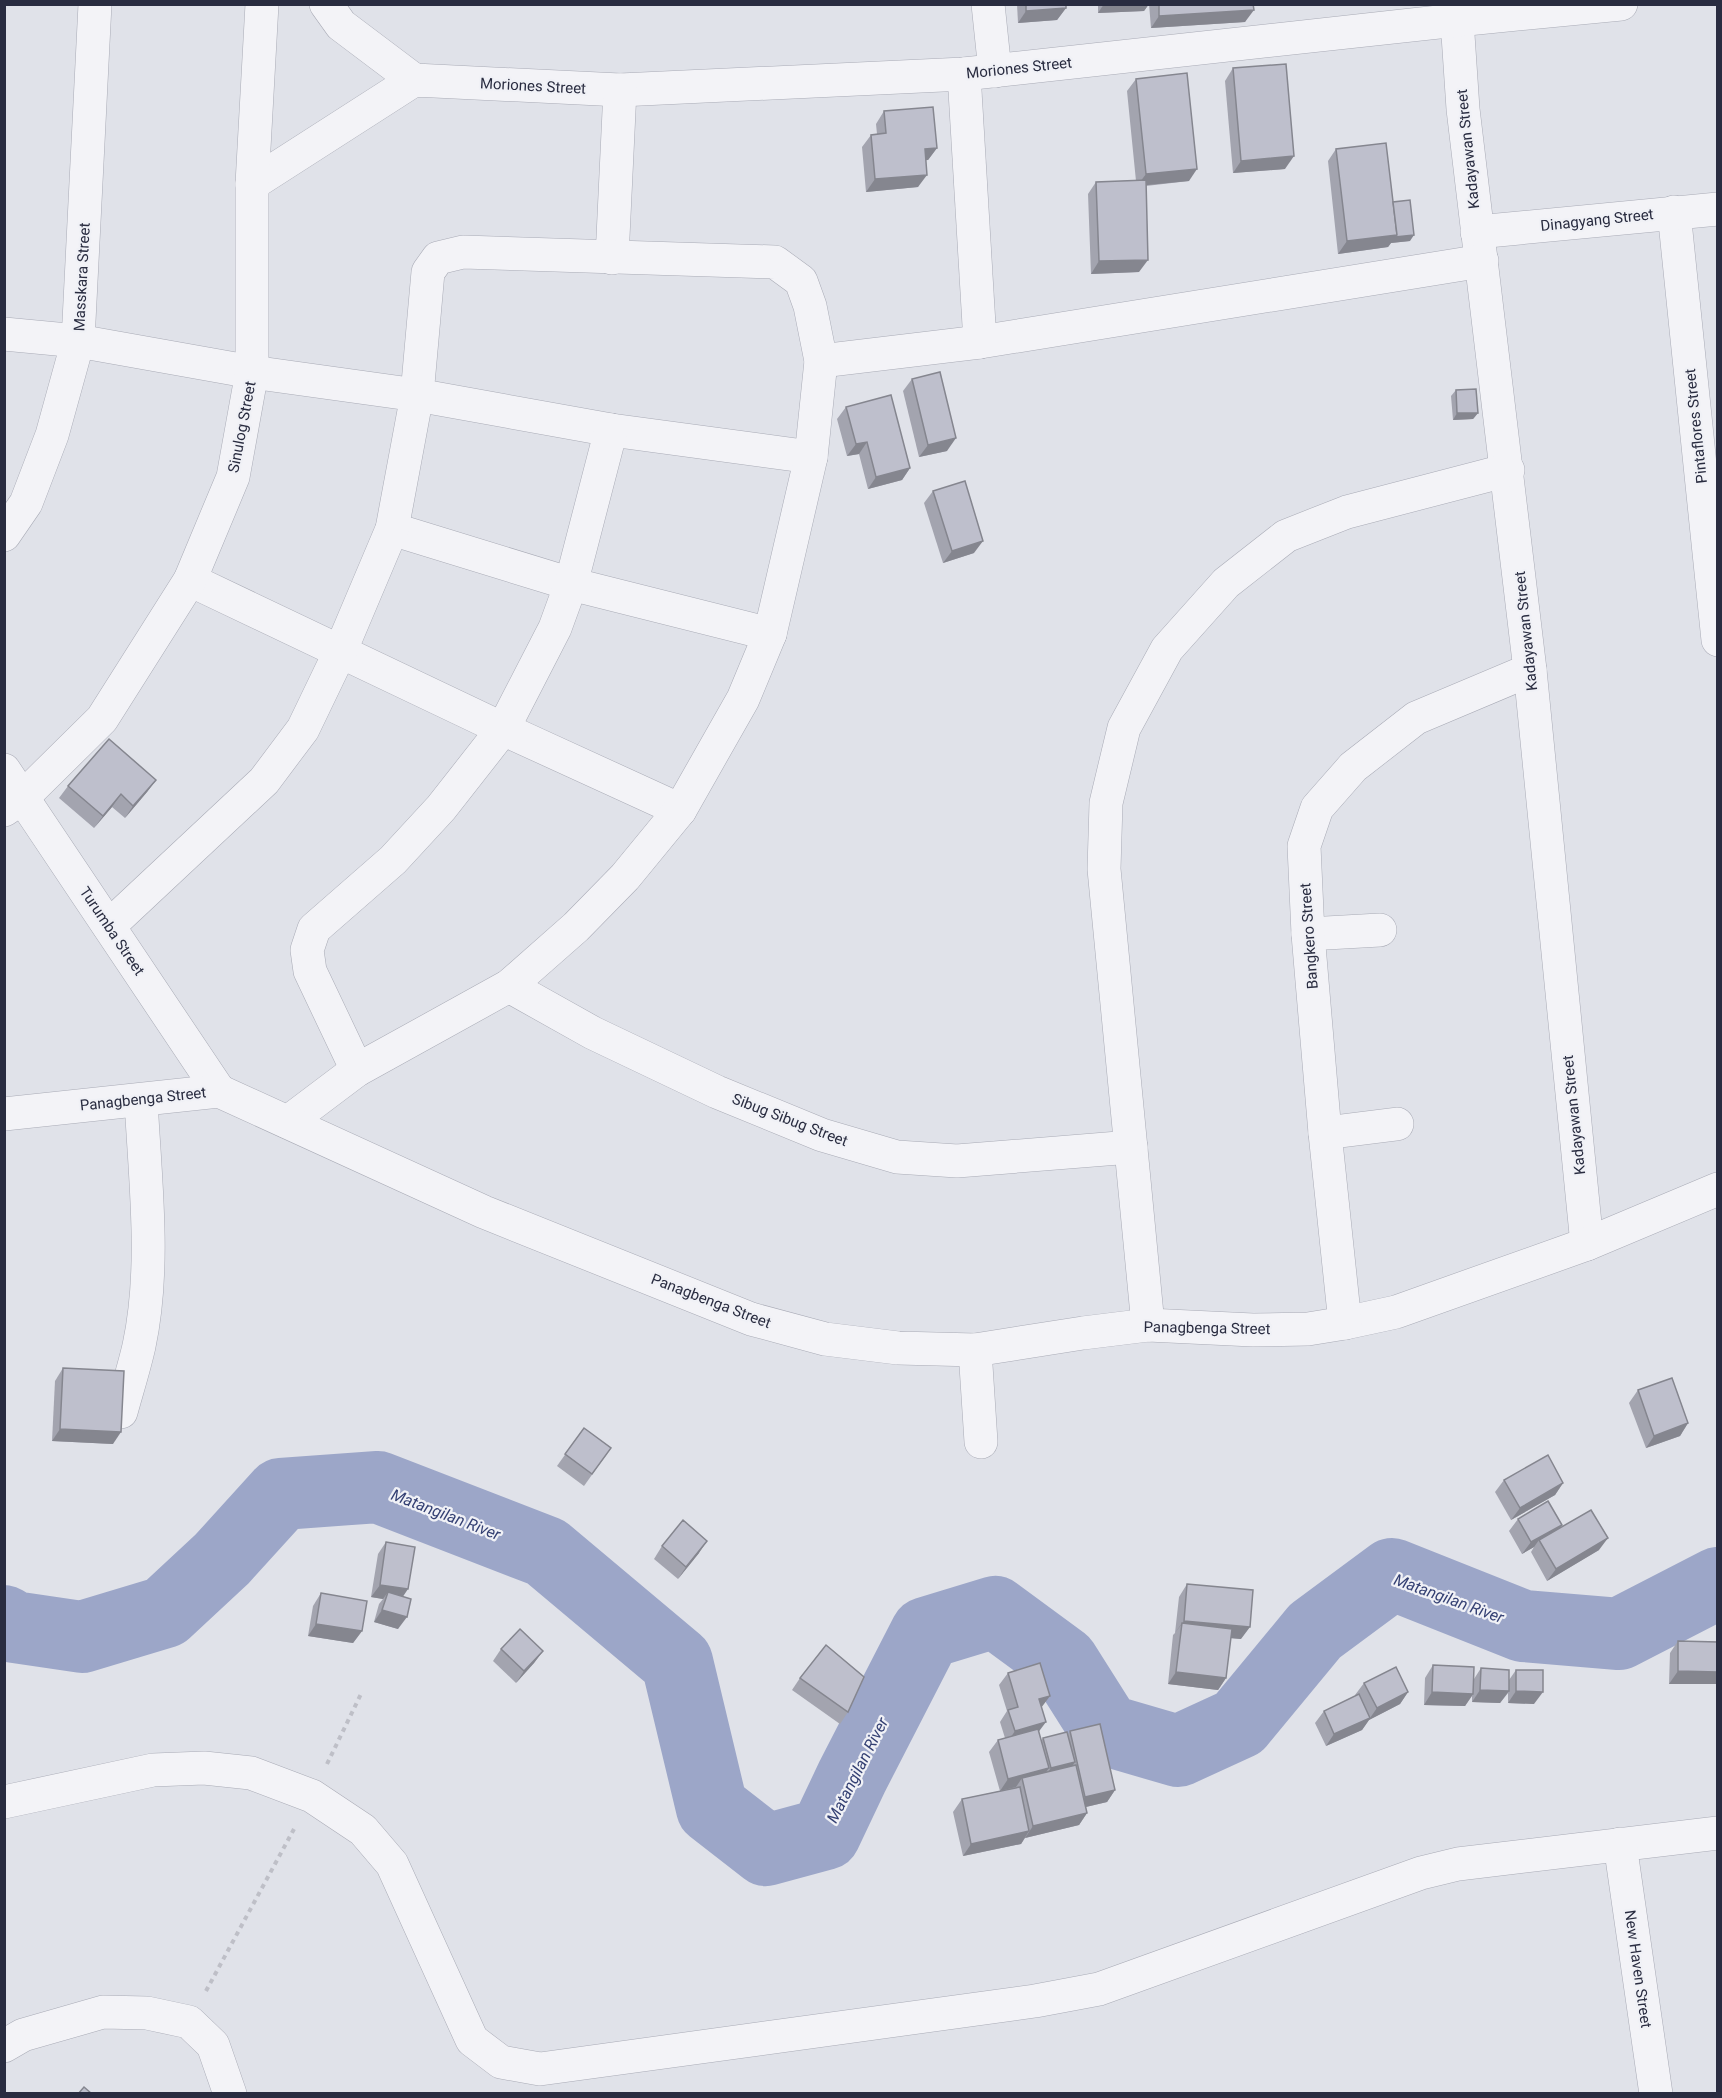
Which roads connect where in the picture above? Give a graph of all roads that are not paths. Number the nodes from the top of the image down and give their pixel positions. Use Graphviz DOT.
graph roads {
  1 [pos="95,4"];
  2 [pos="262,4"];
  3 [pos="326,4"];
  4 [pos="988,4"];
  5 [pos="1621,4"];
  6 [pos="1456,20"];
  7 [pos="979,73"];
  8 [pos="414,80"];
  9 [pos="620,90"];
  10 [pos="252,184"];
  11 [pos="1718,209"];
  12 [pos="1674,212"];
  13 [pos="1480,246"];
  14 [pos="612,258"];
  15 [pos="4,334"];
  16 [pos="78,341"];
  17 [pos="980,342"];
  18 [pos="821,361"];
  19 [pos="252,372"];
  20 [pos="417,395"];
  21 [pos="610,430"];
  22 [pos="811,457"];
  23 [pos="1508,470"];
  24 [pos="392,529"];
  25 [pos="4,535"];
  26 [pos="190,580"];
  27 [pos="571,584"];
  28 [pos="770,634"];
  29 [pos="1718,640"];
  30 [pos="340,652"];
  31 [pos="1530,670"];
  32 [pos="503,729"];
  33 [pos="4,770"];
  34 [pos="13,804"];
  35 [pos="680,810"];
  36 [pos="109,926"];
  37 [pos="1380,930"];
  38 [pos="1308,934"];
  39 [pos="509,986"];
  40 [pos="357,1070"];
  41 [pos="219,1091"];
  42 [pos="141,1100"];
  43 [pos="4,1114"];
  44 [pos="288,1122"];
  45 [pos="1397,1124"];
  46 [pos="1325,1133"];
  47 [pos="1131,1147"];
  48 [pos="1718,1189"];
  49 [pos="1587,1244"];
  50 [pos="1345,1323"];
  51 [pos="1148,1325"];
  52 [pos="975,1350"];
  53 [pos="121,1412"];
  54 [pos="981,1442"];
  55 [pos="4,1802"];
  56 [pos="1718,1833"];
  57 [pos="1620,1844"];
  58 [pos="4,2046"];
  59 [pos="230,2094"];
  60 [pos="1656,2094"];
  1 -- 16 [label="street, Masskara Street"];
  2 -- 10 [label="street, Sinulog Street"];
  3 -- 8 [label="street"];
  4 -- 7 [label="street"];
  5 -- 6 [label="street, Moriones Street"];
  6 -- 7 [label="street, Moriones Street"];
  6 -- 13 [label="street, Kadayawan Street"];
  7 -- 9 [label="street, Moriones Street"];
  7 -- 17 [label="street"];
  8 -- 9 [label="street, Moriones Street"];
  8 -- 10 [label="street"];
  9 -- 14 [label="street"];
  10 -- 19 [label="street, Sinulog Street"];
  11 -- 12 [label="street, Dinagyang Street"];
  12 -- 13 [label="street, Dinagyang Street"];
  12 -- 29 [label="street, Pintaflores Street"];
  13 -- 17 [label="street, Dinagyang Street"];
  13 -- 23 [label="street, Kadayawan Street"];
  14 -- 18 [label="street"];
  14 -- 20 [label="street"];
  15 -- 16 [label="street"];
  16 -- 19 [label="street"];
  16 -- 25 [label="street, Masskara Street"];
  17 -- 18 [label="street, Dinagyang Street"];
  18 -- 22 [label="street"];
  19 -- 20 [label="street"];
  19 -- 26 [label="street, Sinulog Street"];
  20 -- 21 [label="street"];
  20 -- 24 [label="street"];
  21 -- 22 [label="street"];
  21 -- 27 [label="street"];
  22 -- 28 [label="street"];
  23 -- 31 [label="street, Kadayawan Street"];
  23 -- 47 [label="street"];
  24 -- 27 [label="street"];
  24 -- 30 [label="street"];
  26 -- 30 [label="street"];
  26 -- 34 [label="street, Sinulog Street"];
  27 -- 28 [label="street"];
  27 -- 32 [label="street"];
  28 -- 35 [label="street"];
  30 -- 32 [label="street"];
  30 -- 36 [label="street"];
  31 -- 38 [label="street, Bangkero Street"];
  31 -- 49 [label="street, Kadayawan Street"];
  32 -- 35 [label="street"];
  32 -- 40 [label="street"];
  33 -- 34 [label="street, Turumba Street"];
  34 -- 36 [label="street, Turumba Street"];
  35 -- 39 [label="street"];
  36 -- 41 [label="street, Turumba Street"];
  37 -- 38 [label="street"];
  38 -- 46 [label="street, Bangkero Street"];
  39 -- 40 [label="street"];
  39 -- 47 [label="street, Sibug Sibug Street"];
  40 -- 44 [label="street"];
  41 -- 42 [label="street, Panagbenga Street"];
  41 -- 44 [label="street, Panagbenga Street"];
  42 -- 43 [label="street, Panagbenga Street"];
  42 -- 53 [label="street"];
  44 -- 52 [label="street, Panagbenga Street"];
  45 -- 46 [label="street"];
  46 -- 50 [label="street, Bangkero Street"];
  47 -- 51 [label="street"];
  48 -- 49 [label="street, Panagbenga Street"];
  49 -- 50 [label="street, Panagbenga Street"];
  50 -- 51 [label="street, Panagbenga Street"];
  51 -- 52 [label="street, Panagbenga Street"];
  52 -- 54 [label="street"];
  55 -- 57 [label="street"];
  56 -- 57 [label="street"];
  57 -- 60 [label="street, New Haven Street"];
  58 -- 59 [label="street"];
}
